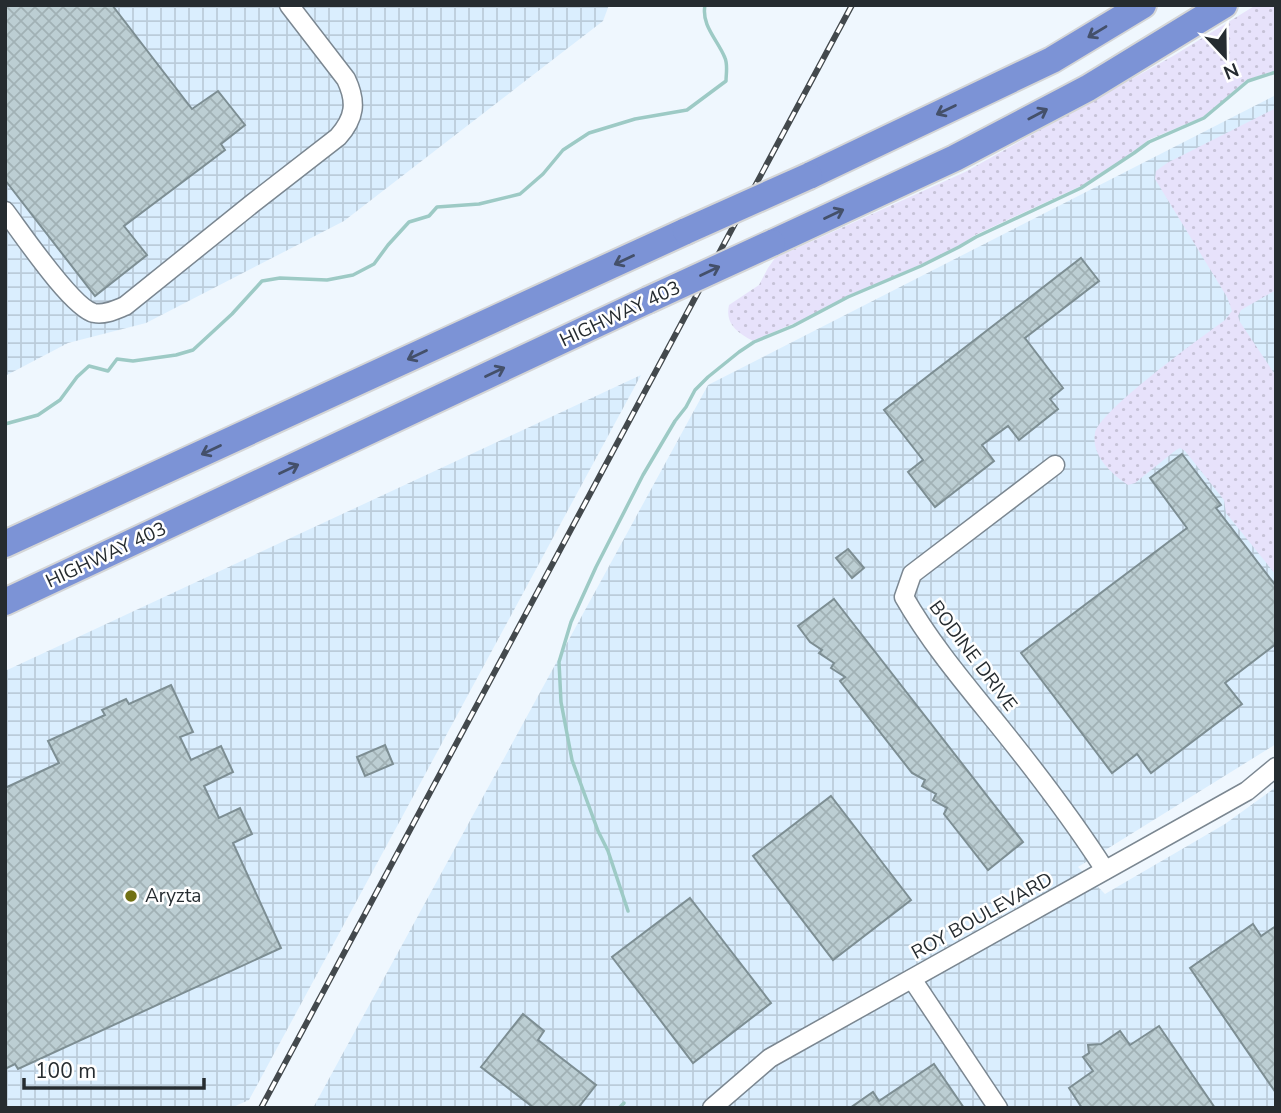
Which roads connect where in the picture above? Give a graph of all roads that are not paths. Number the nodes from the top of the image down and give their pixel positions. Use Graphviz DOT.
graph roads {
  1 [pos="289,5"];
  2 [pos="1143,5"];
  3 [pos="1224,5"];
  4 [pos="5,211"];
  5 [pos="1055,466"];
  6 [pos="5,544"];
  7 [pos="5,602"];
  8 [pos="1276,766"];
  9 [pos="1105,870"];
  10 [pos="912,979"];
  11 [pos="712,1108"];
  12 [pos="998,1108"];
  1 -- 4 [label="street"];
  2 -- 6 [label="highway, one-way, bridge"];
  7 -- 3 [label="highway, HIGHWAY 403, one-way, bridge"];
  5 -- 9 [label="street, BODINE DRIVE"];
  8 -- 9 [label="street, ROY BOULEVARD"];
  9 -- 10 [label="street, ROY BOULEVARD"];
  10 -- 11 [label="street, ROY BOULEVARD"];
  10 -- 12 [label="street"];
}
